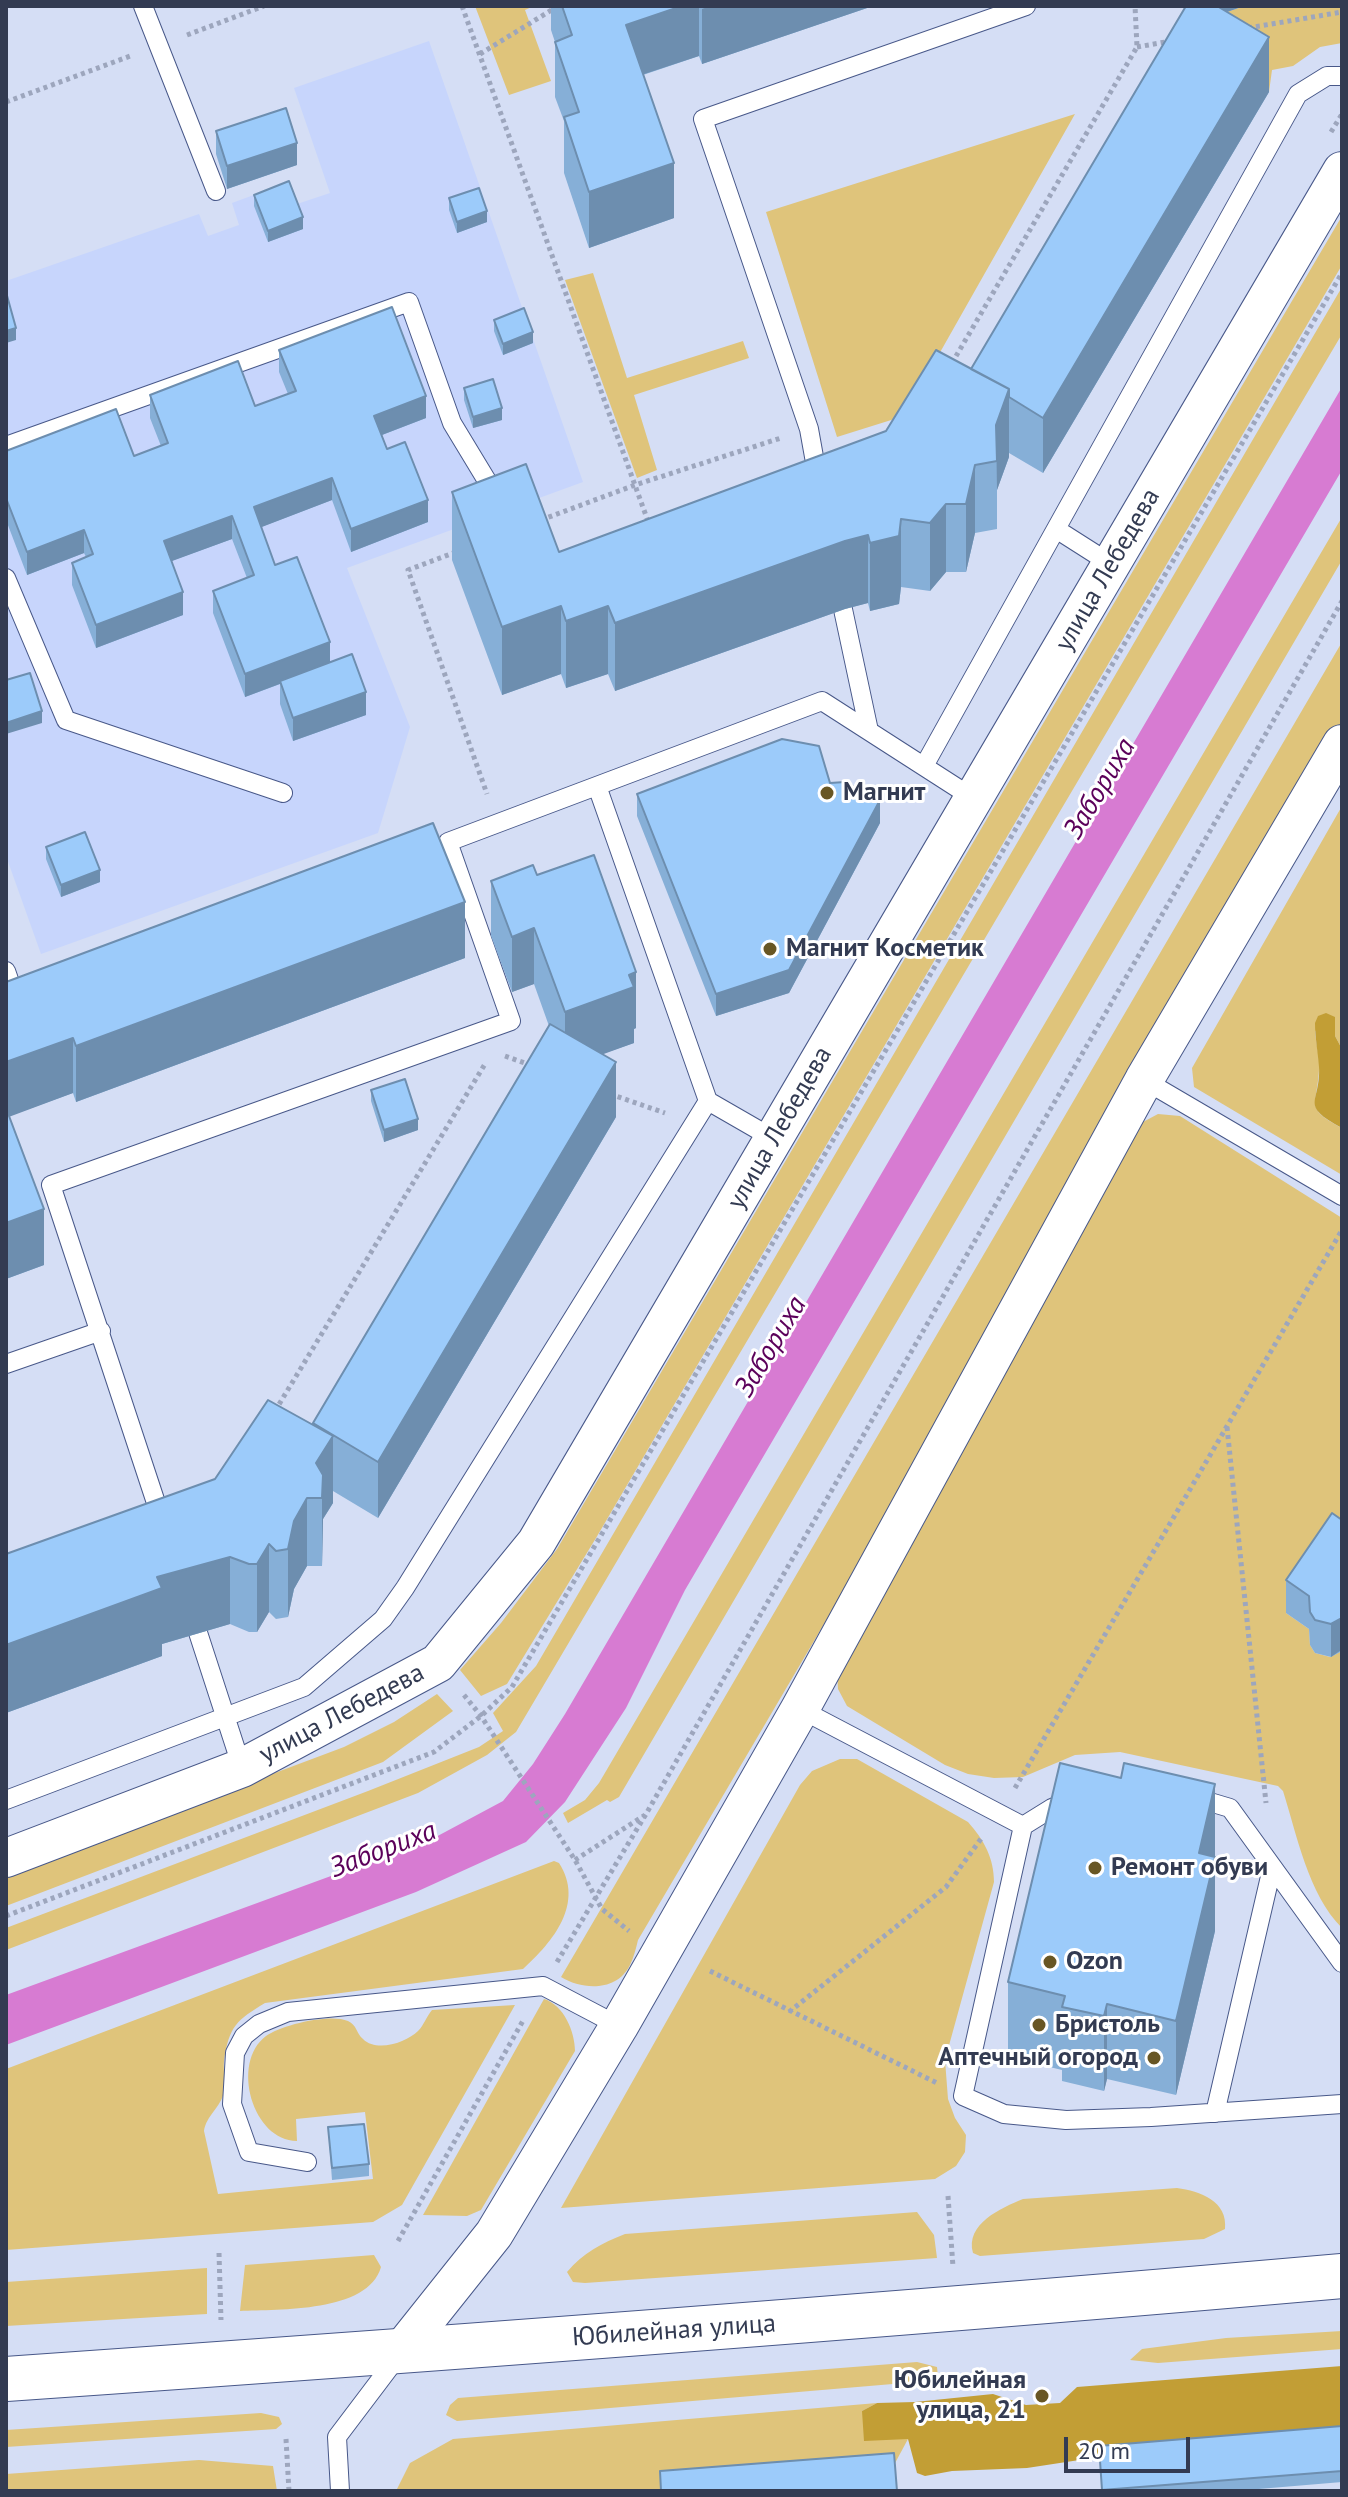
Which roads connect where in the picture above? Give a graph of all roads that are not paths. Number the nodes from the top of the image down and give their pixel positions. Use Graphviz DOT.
graph roads {
  1 [pos="143,6"];
  2 [pos="1026,6"];
  3 [pos="1342,76"];
  4 [pos="1342,171"];
  5 [pos="216,191"];
  6 [pos="6,446"];
  7 [pos="813,482"];
  8 [pos="526,526"];
  9 [pos="1056,529"];
  10 [pos="1111,564"];
  11 [pos="833,567"];
  12 [pos="6,578"];
  13 [pos="869,731"];
  14 [pos="1342,744"];
  15 [pos="924,766"];
  16 [pos="597,786"];
  17 [pos="283,793"];
  18 [pos="973,798"];
  19 [pos="6,971"];
  20 [pos="6,996"];
  21 [pos="1144,1080"];
  22 [pos="708,1101"];
  23 [pos="774,1139"];
  24 [pos="1342,1196"];
  25 [pos="101,1331"];
  26 [pos="6,1364"];
  27 [pos="162,1536"];
  28 [pos="184,1589"];
  29 [pos="800,1709"];
  30 [pos="226,1718"];
  31 [pos="242,1768"];
  32 [pos="1171,1791"];
  33 [pos="1090,1793"];
  34 [pos="6,1800"];
  35 [pos="1023,1826"];
  36 [pos="6,1858"];
  37 [pos="1272,1868"];
  38 [pos="1342,1963"];
  39 [pos="619,2026"];
  40 [pos="1342,2104"];
  41 [pos="1215,2113"];
  42 [pos="307,2162"];
  43 [pos="1342,2276"];
  44 [pos="400,2352"];
  45 [pos="6,2379"];
  46 [pos="340,2491"];
  1 -- 5 [label="lane"];
  2 -- 7 [label="lane"];
  3 -- 9 [label="lane"];
  4 -- 10 [label="street, улица Лебедева"];
  6 -- 8 [label="lane"];
  9 -- 10 [label="lane"];
  9 -- 15 [label="lane"];
  10 -- 18 [label="street, улица Лебедева"];
  11 -- 13 [label="lane"];
  12 -- 17 [label="lane"];
  13 -- 15 [label="lane"];
  13 -- 16 [label="lane"];
  14 -- 21 [label="street"];
  15 -- 18 [label="lane"];
  16 -- 22 [label="lane"];
  16 -- 25 [label="lane"];
  18 -- 23 [label="street, улица Лебедева"];
  19 -- 20 [label="lane"];
  21 -- 24 [label="lane"];
  21 -- 29 [label="street"];
  22 -- 23 [label="lane"];
  22 -- 30 [label="lane"];
  23 -- 31 [label="street, улица Лебедева"];
  25 -- 26 [label="lane"];
  25 -- 27 [label="lane"];
  28 -- 30 [label="lane"];
  29 -- 35 [label="lane"];
  29 -- 39 [label="street"];
  30 -- 31 [label="lane"];
  30 -- 34 [label="lane"];
  31 -- 36 [label="street, улица Лебедева"];
  32 -- 37 [label="lane"];
  33 -- 35 [label="lane"];
  35 -- 41 [label="lane"];
  37 -- 38 [label="lane"];
  37 -- 41 [label="lane"];
  39 -- 42 [label="lane"];
  39 -- 44 [label="street"];
  40 -- 41 [label="lane"];
  43 -- 44 [label="main road, Юбилейная улица"];
  44 -- 45 [label="main road, Юбилейная улица"];
  44 -- 46 [label="lane"];
}
